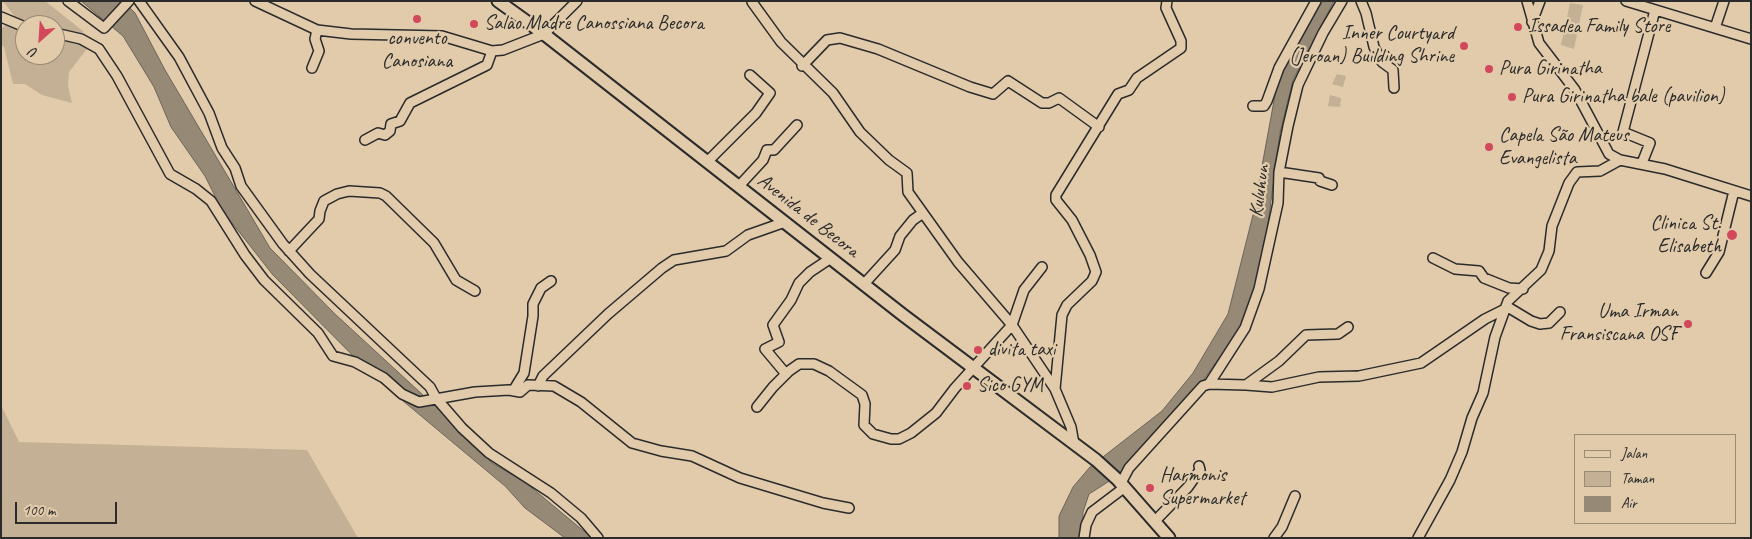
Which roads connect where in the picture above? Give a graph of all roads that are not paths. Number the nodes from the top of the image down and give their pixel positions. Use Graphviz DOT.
graph roads {
  1 [pos="68,1"];
  2 [pos="129,1"];
  3 [pos="139,1"];
  4 [pos="255,1"];
  5 [pos="498,1"];
  6 [pos="577,1"];
  7 [pos="1167,1"];
  8 [pos="1316,1"];
  9 [pos="1342,1"];
  10 [pos="1361,1"];
  11 [pos="1527,1"];
  12 [pos="1540,1"];
  13 [pos="1626,1"];
  14 [pos="1724,1"];
  15 [pos="752,2"];
  16 [pos="1654,10"];
  17 [pos="1,17"];
  18 [pos="1532,22"];
  19 [pos="15,23"];
  20 [pos="1715,28"];
  21 [pos="317,30"];
  22 [pos="544,34"];
  23 [pos="65,36"];
  24 [pos="1751,39"];
  25 [pos="492,51"];
  26 [pos="802,66"];
  27 [pos="312,68"];
  28 [pos="750,75"];
  29 [pos="1394,88"];
  30 [pos="1253,106"];
  31 [pos="797,125"];
  32 [pos="1099,127"];
  33 [pos="364,140"];
  34 [pos="1620,160"];
  35 [pos="708,162"];
  36 [pos="1642,164"];
  37 [pos="1279,172"];
  38 [pos="1332,185"];
  39 [pos="739,186"];
  40 [pos="1734,190"];
  41 [pos="1751,196"];
  42 [pos="923,213"];
  43 [pos="784,222"];
  44 [pos="290,251"];
  45 [pos="831,258"];
  46 [pos="1433,258"];
  47 [pos="1042,267"];
  48 [pos="1706,273"];
  49 [pos="551,281"];
  50 [pos="864,284"];
  51 [pos="1523,289"];
  52 [pos="475,291"];
  53 [pos="1505,308"];
  54 [pos="1560,312"];
  55 [pos="1012,325"];
  56 [pos="1348,328"];
  57 [pos="974,367"];
  58 [pos="786,374"];
  59 [pos="1209,384"];
  60 [pos="1246,385"];
  61 [pos="538,386"];
  62 [pos="1055,389"];
  63 [pos="513,391"];
  64 [pos="436,398"];
  65 [pos="757,407"];
  66 [pos="1074,444"];
  67 [pos="1199,466"];
  68 [pos="1121,483"];
  69 [pos="1295,496"];
  70 [pos="850,508"];
  71 [pos="1155,521"];
  72 [pos="598,538"];
  73 [pos="1084,538"];
  74 [pos="1169,538"];
  75 [pos="1274,538"];
  76 [pos="1418,538"];
  1 -- 2 [label="street"];
  3 -- 44 [label="street"];
  4 -- 21 [label="street"];
  5 -- 22 [label="main road, Avenida de Becora"];
  6 -- 22 [label="street"];
  7 -- 32 [label="street"];
  8 -- 30 [label="street"];
  9 -- 37 [label="street, Kuluhun"];
  10 -- 29 [label="street"];
  11 -- 18 [label="street"];
  12 -- 18 [label="street"];
  13 -- 16 [label="street"];
  14 -- 20 [label="street"];
  15 -- 26 [label="street"];
  16 -- 20 [label="street"];
  16 -- 36 [label="street"];
  17 -- 19 [label="street"];
  18 -- 34 [label="street"];
  20 -- 24 [label="street"];
  21 -- 25 [label="street"];
  21 -- 27 [label="street"];
  22 -- 25 [label="street"];
  22 -- 35 [label="main road, Avenida de Becora"];
  23 -- 64 [label="street"];
  25 -- 33 [label="street"];
  26 -- 32 [label="street"];
  26 -- 42 [label="street"];
  28 -- 35 [label="street"];
  31 -- 39 [label="street"];
  32 -- 62 [label="street"];
  34 -- 36 [label="street"];
  34 -- 51 [label="street"];
  35 -- 39 [label="main road, Avenida de Becora"];
  36 -- 40 [label="street"];
  37 -- 38 [label="street"];
  37 -- 59 [label="street, Kuluhun"];
  39 -- 43 [label="main road, Avenida de Becora"];
  40 -- 41 [label="street"];
  40 -- 48 [label="street"];
  42 -- 50 [label="street"];
  42 -- 55 [label="street"];
  43 -- 45 [label="main road, Avenida de Becora"];
  43 -- 61 [label="street"];
  44 -- 52 [label="street"];
  44 -- 64 [label="street"];
  45 -- 50 [label="main road, Avenida de Becora"];
  45 -- 58 [label="street"];
  46 -- 51 [label="street"];
  47 -- 55 [label="street"];
  49 -- 63 [label="street"];
  50 -- 57 [label="main road, Avenida de Becora"];
  51 -- 53 [label="street"];
  53 -- 54 [label="street"];
  53 -- 60 [label="street"];
  53 -- 76 [label="street"];
  55 -- 57 [label="street"];
  55 -- 62 [label="street"];
  56 -- 60 [label="street"];
  57 -- 58 [label="street"];
  57 -- 66 [label="main road, Avenida de Becora"];
  58 -- 65 [label="street"];
  59 -- 60 [label="street"];
  59 -- 68 [label="street, Kuluhun"];
  61 -- 63 [label="street"];
  61 -- 70 [label="street"];
  62 -- 66 [label="street"];
  63 -- 64 [label="street"];
  64 -- 72 [label="street"];
  66 -- 68 [label="main road, Avenida de Becora"];
  67 -- 71 [label="street"];
  68 -- 71 [label="main road"];
  68 -- 73 [label="street"];
  69 -- 75 [label="street"];
  71 -- 74 [label="main road"];
}
